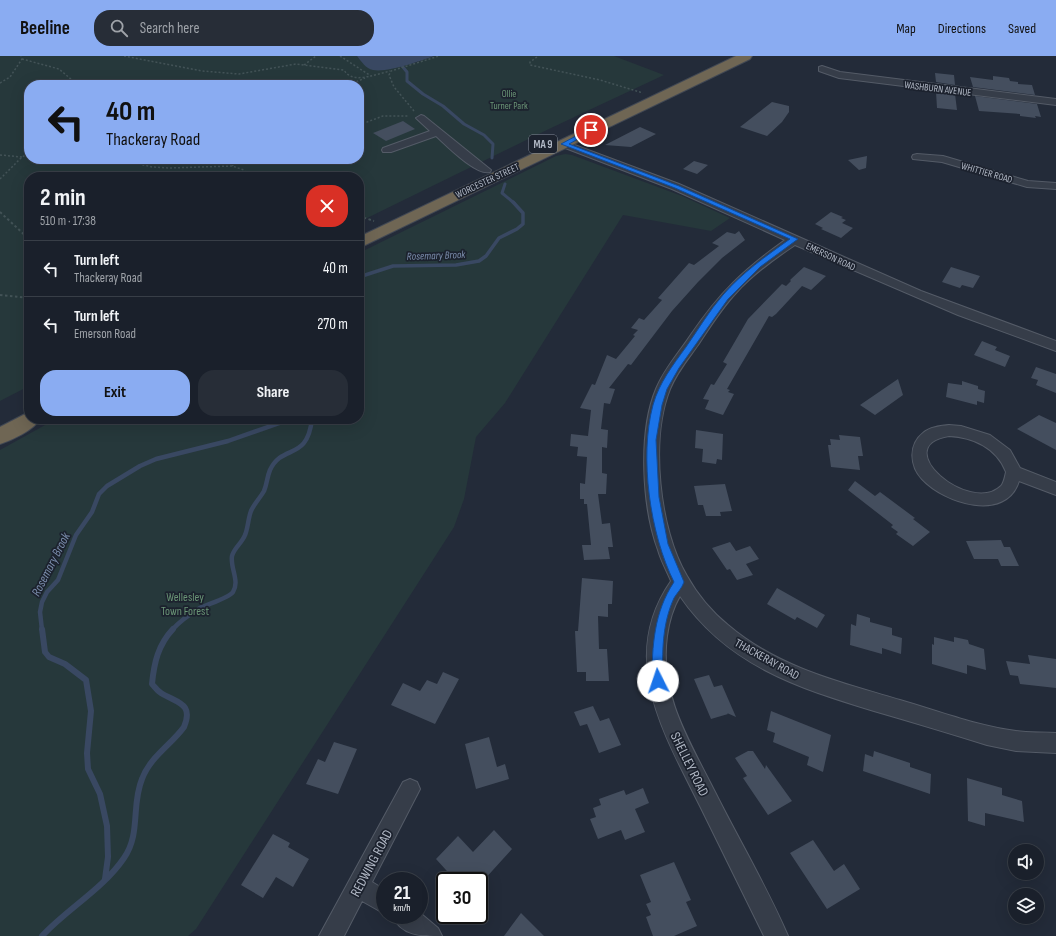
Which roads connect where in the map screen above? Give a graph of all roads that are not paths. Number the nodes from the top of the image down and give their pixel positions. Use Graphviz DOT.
graph roads {
  1 [pos="747,56"];
  2 [pos="730,59"];
  3 [pos="822,69"];
  4 [pos="1056,102"];
  5 [pos="421,118"];
  6 [pos="436,132"];
  7 [pos="564,144"];
  8 [pos="387,150"];
  9 [pos="918,157"];
  10 [pos="486,170"];
  11 [pos="1027,184"];
  12 [pos="1056,186"];
  13 [pos="1056,196"];
  14 [pos="364,228"];
  15 [pos="795,239"];
  16 [pos="364,241"];
  17 [pos="1056,346"];
  18 [pos="24,408"];
  19 [pos="0,421"];
  20 [pos="24,422"];
  21 [pos="0,436"];
  22 [pos="1014,472"];
  23 [pos="1056,489"];
  24 [pos="680,582"];
  25 [pos="1056,743"];
  26 [pos="410,789"];
  27 [pos="359,886"];
  28 [pos="376,897"];
  29 [pos="416,924"];
  30 [pos="331,936"];
  31 [pos="430,936"];
  32 [pos="776,936"];
  1 -- 2 [label="highway, WORCESTER STREET / MA 9"];
  2 -- 7 [label="highway, WORCESTER STREET / MA 9"];
  2 -- 10 [label="highway, WORCESTER STREET / MA 9"];
  3 -- 4 [label="street, WASHBURN AVENUE"];
  5 -- 6 [label="street"];
  6 -- 8 [label="street"];
  6 -- 10 [label="street"];
  7 -- 15 [label="street, EMERSON ROAD"];
  7 -- 16 [label="highway, WORCESTER STREET / MA 9"];
  9 -- 11 [label="street, WHITTIER ROAD"];
  10 -- 14 [label="highway, WORCESTER STREET / MA 9"];
  11 -- 12 [label="street, WHITTIER ROAD"];
  11 -- 13 [label="street"];
  15 -- 17 [label="street, EMERSON ROAD"];
  15 -- 24 [label="street, THACKERAY ROAD"];
  18 -- 19 [label="highway"];
  20 -- 21 [label="highway"];
  22 -- 22 [label="street"];
  22 -- 23 [label="street"];
  24 -- 25 [label="street, THACKERAY ROAD"];
  24 -- 32 [label="street, SHELLEY ROAD"];
  26 -- 27 [label="street, REDWING ROAD"];
  27 -- 28 [label="street"];
  27 -- 30 [label="street, REDWING ROAD"];
  29 -- 31 [label="street"];
}
